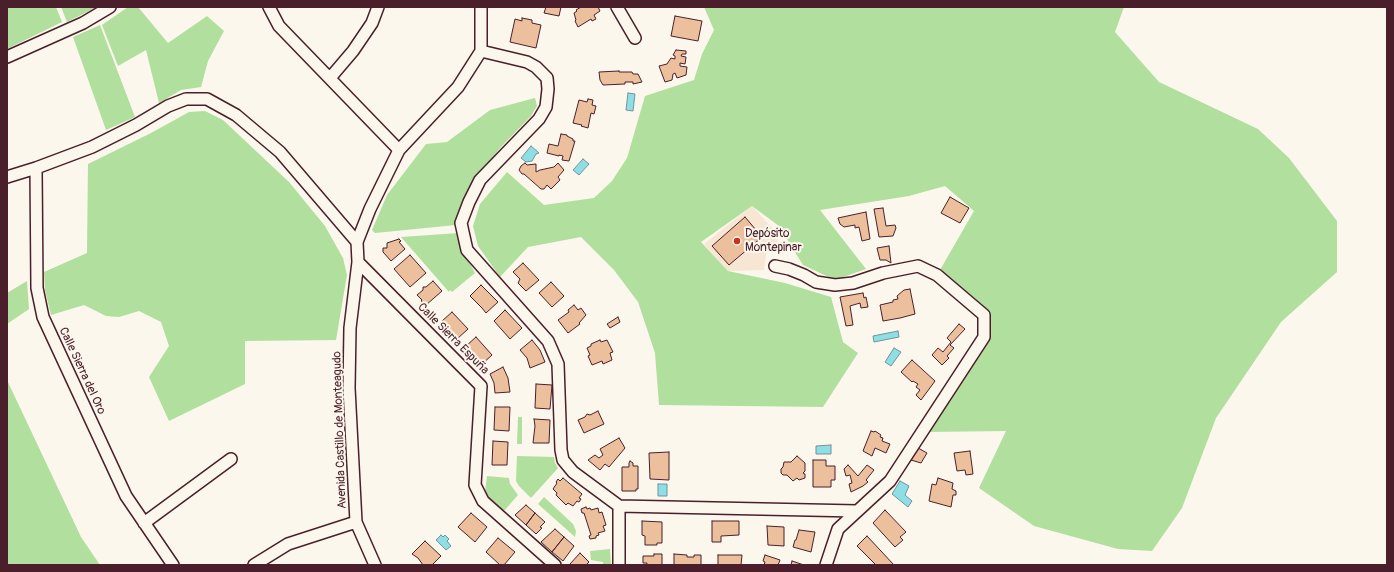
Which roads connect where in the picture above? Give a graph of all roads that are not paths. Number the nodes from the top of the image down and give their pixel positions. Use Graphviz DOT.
graph roads {
  1 [pos="110,7"];
  2 [pos="269,7"];
  3 [pos="378,7"];
  4 [pos="481,7"];
  5 [pos="617,7"];
  6 [pos="635,38"];
  7 [pos="481,51"];
  8 [pos="7,57"];
  9 [pos="330,78"];
  10 [pos="399,150"];
  11 [pos="36,168"];
  12 [pos="7,177"];
  13 [pos="357,242"];
  14 [pos="358,262"];
  15 [pos="775,266"];
  16 [pos="231,459"];
  17 [pos="619,506"];
  18 [pos="857,511"];
  19 [pos="356,522"];
  20 [pos="144,523"];
  21 [pos="173,565"];
  22 [pos="254,565"];
  23 [pos="376,565"];
  24 [pos="555,565"];
  25 [pos="619,565"];
  26 [pos="826,565"];
  1 -- 8 [label="street"];
  2 -- 9 [label="street"];
  3 -- 9 [label="street"];
  4 -- 7 [label="street"];
  5 -- 6 [label="street"];
  7 -- 10 [label="street"];
  7 -- 17 [label="street"];
  9 -- 10 [label="street"];
  10 -- 13 [label="street"];
  11 -- 12 [label="street"];
  11 -- 13 [label="street"];
  11 -- 20 [label="street, Calle Sierra del Oro"];
  13 -- 14 [label="street, Avenida Castillo de Monteagudo"];
  14 -- 19 [label="street, Avenida Castillo de Monteagudo"];
  14 -- 24 [label="street, Calle Sierra Espuña"];
  15 -- 18 [label="street"];
  16 -- 20 [label="street"];
  17 -- 18 [label="street"];
  17 -- 25 [label="street"];
  18 -- 26 [label="street"];
  19 -- 22 [label="street"];
  19 -- 23 [label="street, Avenida Castillo de Monteagudo"];
  20 -- 21 [label="street, Calle Sierra del Oro"];
}
